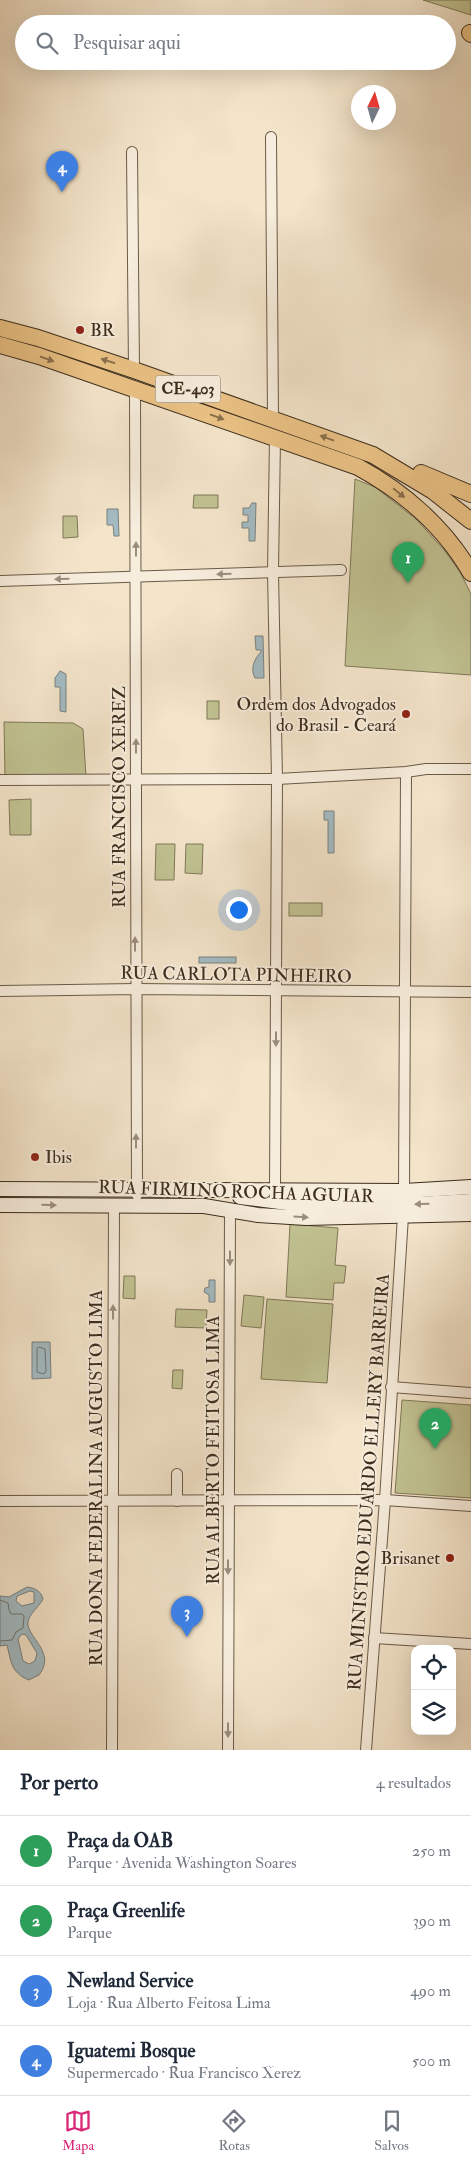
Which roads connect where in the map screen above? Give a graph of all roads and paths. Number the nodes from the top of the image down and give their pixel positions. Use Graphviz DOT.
graph roads {
  1 [pos="271,137"];
  2 [pos="132,152"];
  3 [pos="0,328"];
  4 [pos="0,345"];
  5 [pos="134,370"];
  6 [pos="135,389"];
  7 [pos="273,418"];
  8 [pos="274,438"];
  9 [pos="373,455"];
  10 [pos="471,494"];
  11 [pos="471,521"];
  12 [pos="341,570"];
  13 [pos="273,572"];
  14 [pos="471,574"];
  15 [pos="136,577"];
  16 [pos="0,581"];
  17 [pos="471,769"];
  18 [pos="406,772"];
  19 [pos="136,779"];
  20 [pos="277,779"];
  21 [pos="0,780"];
  22 [pos="135,989"];
  23 [pos="276,990"];
  24 [pos="0,991"];
  25 [pos="471,992"];
  26 [pos="405,993"];
  27 [pos="471,1187"];
  28 [pos="0,1189"];
  29 [pos="136,1190"];
  30 [pos="275,1190"];
  31 [pos="210,1191"];
  32 [pos="404,1191"];
  33 [pos="471,1201"];
  34 [pos="0,1205"];
  35 [pos="114,1206"];
  36 [pos="137,1206"];
  37 [pos="230,1210"];
  38 [pos="471,1214"];
  39 [pos="403,1216"];
  40 [pos="391,1387"];
  41 [pos="471,1393"];
  42 [pos="177,1474"];
  43 [pos="112,1500"];
  44 [pos="385,1500"];
  45 [pos="0,1501"];
  46 [pos="177,1501"];
  47 [pos="228,1501"];
  48 [pos="471,1506"];
  49 [pos="374,1638"];
  50 [pos="471,1644"];
  51 [pos="112,1750"];
  52 [pos="228,1750"];
  53 [pos="366,1750"];
  1 -- 7 [label="street"];
  2 -- 5 [label="street"];
  5 -- 3 [label="main road, CE-403, one-way"];
  4 -- 6 [label="main road, CE-403, one-way"];
  5 -- 7 [label="main road, CE-403"];
  6 -- 8 [label="main road, CE-403, one-way"];
  15 -- 6 [label="street, RUA FRANCISCO XEREZ, one-way"];
  9 -- 7 [label="main road, CE-403, one-way"];
  8 -- 13 [label="street"];
  8 -- 14 [label="main road, CE-403, one-way"];
  9 -- 10 [label="main road"];
  9 -- 11 [label="main road, CE-403"];
  12 -- 13 [label="street"];
  13 -- 15 [label="street, one-way"];
  13 -- 20 [label="street"];
  15 -- 16 [label="street, one-way"];
  19 -- 15 [label="street, RUA FRANCISCO XEREZ, one-way"];
  17 -- 18 [label="street"];
  18 -- 20 [label="street"];
  18 -- 26 [label="street"];
  19 -- 20 [label="street"];
  19 -- 21 [label="street"];
  22 -- 19 [label="street, RUA FRANCISCO XEREZ, one-way"];
  20 -- 23 [label="street"];
  22 -- 23 [label="street, RUA CARLOTA PINHEIRO"];
  22 -- 24 [label="street, RUA CARLOTA PINHEIRO"];
  29 -- 22 [label="street, RUA FRANCISCO XEREZ, one-way"];
  23 -- 26 [label="street, RUA CARLOTA PINHEIRO"];
  23 -- 30 [label="street, one-way"];
  25 -- 26 [label="street, RUA CARLOTA PINHEIRO"];
  26 -- 32 [label="street"];
  27 -- 32 [label="street, RUA FIRMINO ROCHA AGUIAR"];
  28 -- 29 [label="street, RUA FIRMINO ROCHA AGUIAR"];
  29 -- 31 [label="street, RUA FIRMINO ROCHA AGUIAR"];
  29 -- 36 [label="street, RUA FRANCISCO XEREZ"];
  30 -- 31 [label="street, RUA FIRMINO ROCHA AGUIAR"];
  30 -- 32 [label="street, RUA FIRMINO ROCHA AGUIAR"];
  33 -- 31 [label="street, one-way"];
  34 -- 35 [label="street, RUA FIRMINO ROCHA AGUIAR, one-way"];
  35 -- 36 [label="street, RUA FIRMINO ROCHA AGUIAR"];
  43 -- 35 [label="street, RUA DONA FEDERALINA AUGUSTO LIMA, one-way"];
  36 -- 37 [label="street, RUA FIRMINO ROCHA AGUIAR"];
  37 -- 39 [label="street, RUA FIRMINO ROCHA AGUIAR, one-way"];
  37 -- 47 [label="street, RUA ALBERTO FEITOSA LIMA, one-way"];
  38 -- 39 [label="street, RUA FIRMINO ROCHA AGUIAR"];
  39 -- 40 [label="street, RUA MINISTRO EDUARDO ELLERY BARREIRA"];
  40 -- 41 [label="street"];
  40 -- 44 [label="street, RUA MINISTRO EDUARDO ELLERY BARREIRA"];
  42 -- 46 [label="street"];
  43 -- 45 [label="street"];
  43 -- 46 [label="street"];
  43 -- 51 [label="street, RUA DONA FEDERALINA AUGUSTO LIMA"];
  44 -- 47 [label="street"];
  44 -- 48 [label="street"];
  44 -- 49 [label="street, RUA MINISTRO EDUARDO ELLERY BARREIRA"];
  46 -- 47 [label="street"];
  47 -- 52 [label="street, RUA ALBERTO FEITOSA LIMA, one-way"];
  49 -- 50 [label="street"];
  49 -- 53 [label="street, RUA MINISTRO EDUARDO ELLERY BARREIRA"];
}
